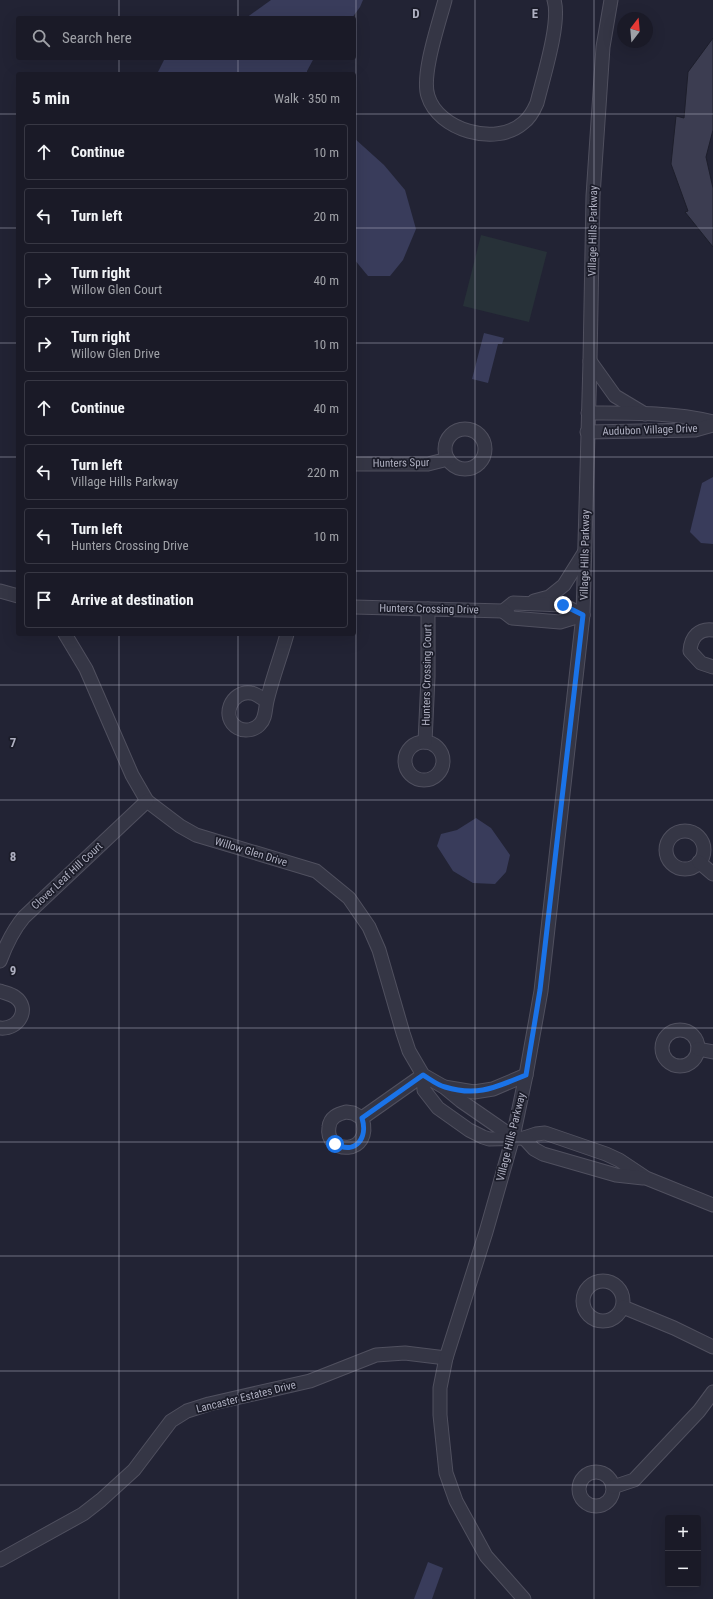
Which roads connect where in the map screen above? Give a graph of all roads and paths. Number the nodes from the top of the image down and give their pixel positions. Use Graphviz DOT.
graph roads {
  1 [pos="444,0"];
  2 [pos="554,0"];
  3 [pos="611,0"];
  4 [pos="590,361"];
  5 [pos="588,413"];
  6 [pos="645,414"];
  7 [pos="713,424"];
  8 [pos="587,432"];
  9 [pos="448,459"];
  10 [pos="356,464"];
  11 [pos="585,551"];
  12 [pos="0,590"];
  13 [pos="16,595"];
  14 [pos="523,604"];
  15 [pos="356,607"];
  16 [pos="428,609"];
  17 [pos="503,611"];
  18 [pos="583,615"];
  19 [pos="713,630"];
  20 [pos="66,636"];
  21 [pos="286,636"];
  22 [pos="713,667"];
  23 [pos="266,707"];
  24 [pos="425,742"];
  25 [pos="147,801"];
  26 [pos="699,862"];
  27 [pos="713,874"];
  28 [pos="0,961"];
  29 [pos="0,992"];
  30 [pos="0,1028"];
  31 [pos="698,1049"];
  32 [pos="713,1052"];
  33 [pos="423,1075"];
  34 [pos="526,1075"];
  35 [pos="444,1087"];
  36 [pos="362,1118"];
  37 [pos="519,1137"];
  38 [pos="646,1178"];
  39 [pos="713,1205"];
  40 [pos="623,1307"];
  41 [pos="713,1347"];
  42 [pos="446,1358"];
  43 [pos="713,1392"];
  44 [pos="613,1487"];
  45 [pos="0,1560"];
  46 [pos="524,1599"];
  1 -- 2 [label="street"];
  3 -- 4 [label="street, Village Hills Parkway"];
  4 -- 5 [label="street, Village Hills Parkway"];
  4 -- 6 [label="street, Audubon Village Drive"];
  5 -- 6 [label="street, Audubon Village Drive"];
  5 -- 8 [label="street, Village Hills Parkway"];
  6 -- 7 [label="street, Audubon Village Drive"];
  7 -- 8 [label="street, Audubon Village Drive"];
  8 -- 11 [label="street, Village Hills Parkway"];
  9 -- 10 [label="street, Hunters Spur"];
  11 -- 14 [label="street, Hunters Crossing Drive"];
  11 -- 18 [label="street, Village Hills Parkway"];
  12 -- 13 [label="street"];
  14 -- 17 [label="street, Hunters Crossing Drive"];
  14 -- 18 [label="street, Hunters Crossing Drive"];
  15 -- 16 [label="street, Hunters Crossing Drive"];
  16 -- 17 [label="street, Hunters Crossing Drive"];
  16 -- 24 [label="street, Hunters Crossing Court"];
  17 -- 18 [label="street, Hunters Crossing Drive"];
  18 -- 34 [label="street, Village Hills Parkway"];
  19 -- 22 [label="street"];
  20 -- 25 [label="street, Willow Glen Drive"];
  21 -- 23 [label="street"];
  25 -- 28 [label="street, Clover Leaf Hill Court"];
  25 -- 33 [label="street, Willow Glen Drive"];
  26 -- 27 [label="street"];
  29 -- 30 [label="street"];
  31 -- 32 [label="street"];
  33 -- 35 [label="street, Willow Glen Drive"];
  33 -- 36 [label="street"];
  33 -- 37 [label="street, Willow Glen Drive"];
  34 -- 35 [label="street"];
  34 -- 37 [label="street, Village Hills Parkway"];
  35 -- 37 [label="street, Willow Glen Drive"];
  37 -- 38 [label="street"];
  37 -- 38 [label="street"];
  37 -- 42 [label="street, Village Hills Parkway"];
  38 -- 39 [label="street"];
  40 -- 41 [label="street"];
  42 -- 45 [label="street, Lancaster Estates Drive"];
  42 -- 46 [label="street, Village Hills Parkway"];
  43 -- 44 [label="street"];
}
